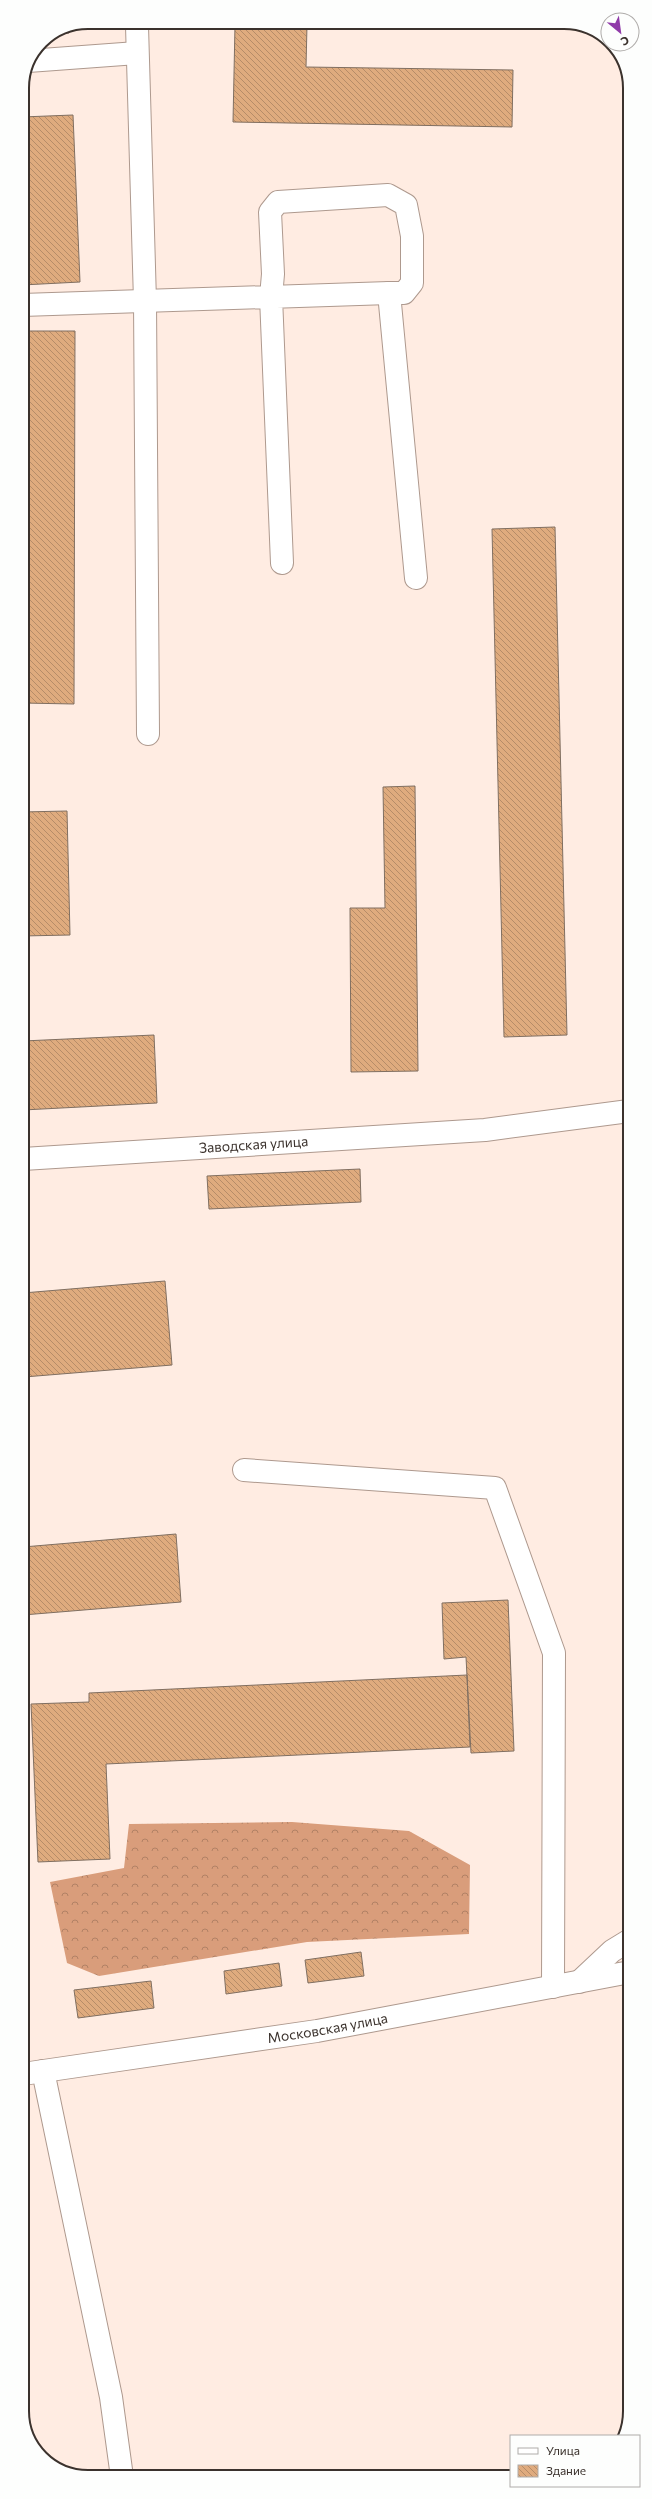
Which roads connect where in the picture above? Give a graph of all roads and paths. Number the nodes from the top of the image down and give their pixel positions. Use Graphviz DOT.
graph roads {
  1 [pos="137,29"];
  2 [pos="137,53"];
  3 [pos="37,60"];
  4 [pos="389,293"];
  5 [pos="271,297"];
  6 [pos="145,301"];
  7 [pos="29,305"];
  8 [pos="282,563"];
  9 [pos="416,578"];
  10 [pos="148,734"];
  11 [pos="623,1112"];
  12 [pos="29,1159"];
  13 [pos="244,1470"];
  14 [pos="623,1944"];
  15 [pos="623,1973"];
  16 [pos="578,1982"];
  17 [pos="553,1987"];
  18 [pos="33,2072"];
  19 [pos="121,2470"];
  1 -- 2 [label="street"];
  2 -- 3 [label="street"];
  2 -- 6 [label="street"];
  4 -- 5 [label="street"];
  4 -- 5 [label="street"];
  4 -- 9 [label="street"];
  5 -- 6 [label="street"];
  5 -- 8 [label="street"];
  6 -- 7 [label="street"];
  6 -- 10 [label="street"];
  11 -- 12 [label="street, Заводская улица"];
  13 -- 17 [label="street"];
  14 -- 16 [label="street"];
  15 -- 16 [label="street, Московская улица"];
  16 -- 17 [label="street, Московская улица"];
  17 -- 18 [label="street, Московская улица"];
  18 -- 19 [label="street"];
}
